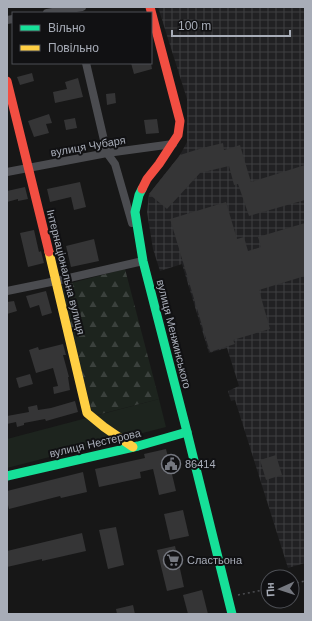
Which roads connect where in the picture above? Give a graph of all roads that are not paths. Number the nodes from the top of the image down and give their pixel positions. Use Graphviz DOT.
graph roads {
  1 [pos="82,7"];
  2 [pos="73,10"];
  3 [pos="56,12"];
  4 [pos="152,14"];
  5 [pos="86,64"];
  6 [pos="7,81"];
  7 [pos="173,144"];
  8 [pos="107,153"];
  9 [pos="28,168"];
  10 [pos="7,172"];
  11 [pos="143,261"];
  12 [pos="56,281"];
  13 [pos="7,291"];
  14 [pos="187,432"];
  15 [pos="133,447"];
  16 [pos="7,476"];
  17 [pos="232,614"];
  1 -- 2 [label="street"];
  2 -- 3 [label="street"];
  4 -- 7 [label="street"];
  5 -- 8 [label="street, вулиця Менжинського"];
  6 -- 9 [label="street, Інтернаціональна вулиця"];
  7 -- 8 [label="street, вулиця Чубаря"];
  7 -- 11 [label="street"];
  8 -- 9 [label="street, вулиця Чубаря"];
  8 -- 11 [label="street, вулиця Менжинського"];
  9 -- 10 [label="street, вулиця Чубаря"];
  9 -- 12 [label="street, Інтернаціональна вулиця"];
  11 -- 12 [label="street"];
  11 -- 14 [label="street, вулиця Менжинського"];
  12 -- 13 [label="street"];
  12 -- 15 [label="street, Інтернаціональна вулиця"];
  14 -- 15 [label="street, вулиця Нестерова"];
  14 -- 17 [label="street, вулиця Менжинського"];
  15 -- 16 [label="street, вулиця Нестерова"];
}
